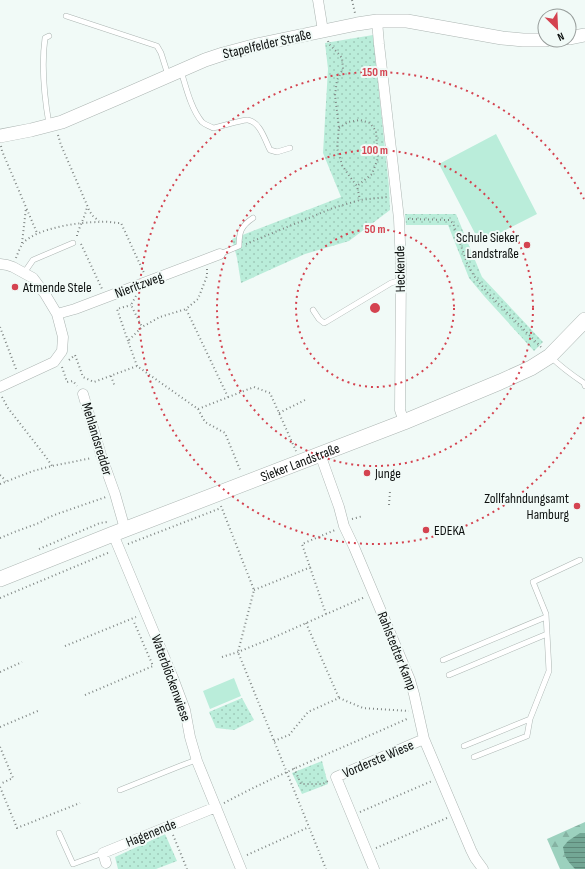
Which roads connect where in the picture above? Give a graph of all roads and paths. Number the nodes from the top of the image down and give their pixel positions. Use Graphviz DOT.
graph roads {
  1 [pos="318,0"];
  2 [pos="66,16"];
  3 [pos="377,21"];
  4 [pos="323,31"];
  5 [pos="49,36"];
  6 [pos="537,40"];
  7 [pos="181,70"];
  8 [pos="168,76"];
  9 [pos="52,125"];
  10 [pos="339,128"];
  11 [pos="0,136"];
  12 [pos="0,144"];
  13 [pos="290,148"];
  14 [pos="357,186"];
  15 [pos="396,196"];
  16 [pos="360,200"];
  17 [pos="26,206"];
  18 [pos="88,207"];
  19 [pos="253,218"];
  20 [pos="399,219"];
  21 [pos="99,222"];
  22 [pos="81,223"];
  23 [pos="38,233"];
  24 [pos="73,243"];
  25 [pos="22,244"];
  26 [pos="239,246"];
  27 [pos="220,254"];
  28 [pos="207,258"];
  29 [pos="0,264"];
  30 [pos="13,267"];
  31 [pos="24,273"];
  32 [pos="401,280"];
  33 [pos="148,282"];
  34 [pos="136,286"];
  35 [pos="106,297"];
  36 [pos="131,305"];
  37 [pos="186,309"];
  38 [pos="314,310"];
  39 [pos="57,314"];
  40 [pos="585,320"];
  41 [pos="0,327"];
  42 [pos="142,328"];
  43 [pos="128,341"];
  44 [pos="546,352"];
  45 [pos="58,364"];
  46 [pos="137,366"];
  47 [pos="111,376"];
  48 [pos="20,378"];
  49 [pos="115,386"];
  50 [pos="585,386"];
  51 [pos="0,387"];
  52 [pos="0,392"];
  53 [pos="83,394"];
  54 [pos="228,397"];
  55 [pos="307,399"];
  56 [pos="198,409"];
  57 [pos="279,413"];
  58 [pos="404,422"];
  59 [pos="320,454"];
  60 [pos="101,455"];
  61 [pos="300,461"];
  62 [pos="52,466"];
  63 [pos="0,475"];
  64 [pos="6,481"];
  65 [pos="245,483"];
  66 [pos="0,484"];
  67 [pos="390,491"];
  68 [pos="115,494"];
  69 [pos="216,494"];
  70 [pos="389,505"];
  71 [pos="344,526"];
  72 [pos="119,532"];
  73 [pos="0,538"];
  74 [pos="580,560"];
  75 [pos="311,567"];
  76 [pos="0,579"];
  77 [pos="254,590"];
  78 [pos="374,594"];
  79 [pos="146,613"];
  80 [pos="326,615"];
  81 [pos="546,617"];
  82 [pos="134,622"];
  83 [pos="306,623"];
  84 [pos="547,634"];
  85 [pos="65,646"];
  86 [pos="238,652"];
  87 [pos="222,657"];
  88 [pos="443,660"];
  89 [pos="22,662"];
  90 [pos="0,672"];
  91 [pos="449,675"];
  92 [pos="85,695"];
  93 [pos="339,698"];
  94 [pos="40,710"];
  95 [pos="418,713"];
  96 [pos="530,719"];
  97 [pos="0,727"];
  98 [pos="424,740"];
  99 [pos="274,742"];
  100 [pos="464,746"];
  101 [pos="0,747"];
  102 [pos="474,757"];
  103 [pos="196,760"];
  104 [pos="294,768"];
  105 [pos="287,772"];
  106 [pos="336,777"];
  107 [pos="440,778"];
  108 [pos="0,786"];
  109 [pos="120,790"];
  110 [pos="80,803"];
  111 [pos="216,807"];
  112 [pos="456,814"];
  113 [pos="352,815"];
  114 [pos="169,826"];
  115 [pos="309,827"];
  116 [pos="59,833"];
  117 [pos="367,852"];
  118 [pos="106,862"];
  119 [pos="240,866"];
  120 [pos="187,869"];
  121 [pos="326,869"];
  122 [pos="374,869"];
  123 [pos="483,869"];
  1 -- 4 [label="street"];
  2 -- 8 [label="lane"];
  3 -- 4 [label="street, Stapelfelder Straße"];
  3 -- 6 [label="street, Stapelfelder Straße"];
  3 -- 15 [label="street, Heckende"];
  4 -- 7 [label="street, Stapelfelder Straße"];
  4 -- 10 [label="path"];
  5 -- 9 [label="lane"];
  7 -- 8 [label="street, Stapelfelder Straße"];
  7 -- 13 [label="lane"];
  8 -- 9 [label="street, Stapelfelder Straße"];
  9 -- 11 [label="street, Stapelfelder Straße"];
  9 -- 18 [label="path"];
  10 -- 14 [label="path"];
  10 -- 14 [label="path"];
  12 -- 17 [label="path"];
  14 -- 16 [label="path"];
  15 -- 16 [label="path"];
  15 -- 20 [label="street, Heckende"];
  16 -- 26 [label="path"];
  17 -- 23 [label="path"];
  17 -- 25 [label="path"];
  18 -- 21 [label="path"];
  18 -- 22 [label="path"];
  19 -- 26 [label="lane"];
  20 -- 32 [label="street, Heckende"];
  20 -- 44 [label="path"];
  21 -- 22 [label="path"];
  21 -- 33 [label="path"];
  22 -- 23 [label="path"];
  22 -- 35 [label="path"];
  23 -- 25 [label="path"];
  24 -- 31 [label="lane"];
  25 -- 30 [label="path"];
  26 -- 27 [label="lane"];
  27 -- 28 [label="street, Nieritzweg"];
  28 -- 33 [label="street, Nieritzweg"];
  28 -- 37 [label="path"];
  29 -- 30 [label="street"];
  30 -- 31 [label="street"];
  31 -- 39 [label="street"];
  32 -- 38 [label="lane"];
  32 -- 58 [label="street, Heckende"];
  33 -- 34 [label="street, Nieritzweg"];
  34 -- 35 [label="street, Nieritzweg"];
  34 -- 36 [label="path"];
  35 -- 39 [label="street, Nieritzweg"];
  36 -- 42 [label="path"];
  36 -- 43 [label="path"];
  37 -- 42 [label="path"];
  37 -- 54 [label="path"];
  39 -- 45 [label="street"];
  40 -- 44 [label="main road, Sieker Landstraße"];
  41 -- 48 [label="path"];
  42 -- 43 [label="path"];
  43 -- 46 [label="path"];
  44 -- 50 [label="lane"];
  44 -- 58 [label="main road, Sieker Landstraße"];
  45 -- 47 [label="path"];
  45 -- 48 [label="street"];
  45 -- 53 [label="path, Mehlandsredder"];
  46 -- 47 [label="path"];
  46 -- 56 [label="path"];
  47 -- 49 [label="path"];
  48 -- 51 [label="street"];
  52 -- 62 [label="path"];
  53 -- 60 [label="street, Mehlandsredder"];
  54 -- 56 [label="path"];
  54 -- 57 [label="path"];
  55 -- 57 [label="path"];
  56 -- 65 [label="path"];
  57 -- 61 [label="path"];
  58 -- 59 [label="main road, Sieker Landstraße"];
  59 -- 61 [label="main road, Sieker Landstraße"];
  59 -- 71 [label="street, Rahlstedter Kamp"];
  60 -- 62 [label="path"];
  60 -- 68 [label="street, Mehlandsredder"];
  61 -- 65 [label="main road, Sieker Landstraße"];
  62 -- 64 [label="path"];
  63 -- 64 [label="path"];
  64 -- 66 [label="path"];
  65 -- 69 [label="main road, Sieker Landstraße"];
  67 -- 70 [label="path"];
  68 -- 72 [label="street, Mehlandsredder"];
  68 -- 73 [label="path"];
  69 -- 72 [label="main road, Sieker Landstraße"];
  69 -- 77 [label="path"];
  71 -- 75 [label="path"];
  71 -- 78 [label="street, Rahlstedter Kamp"];
  72 -- 76 [label="main road, Sieker Landstraße"];
  72 -- 79 [label="street, Waterblöckenwiese"];
  74 -- 81 [label="lane"];
  75 -- 77 [label="path"];
  75 -- 80 [label="path"];
  77 -- 86 [label="path"];
  78 -- 80 [label="path"];
  78 -- 95 [label="street, Rahlstedter Kamp"];
  79 -- 85 [label="path"];
  79 -- 103 [label="street, Waterblöckenwiese"];
  80 -- 83 [label="path"];
  81 -- 84 [label="lane"];
  81 -- 88 [label="lane"];
  82 -- 92 [label="path"];
  83 -- 86 [label="path"];
  83 -- 93 [label="path"];
  84 -- 91 [label="lane"];
  84 -- 96 [label="lane"];
  86 -- 87 [label="path"];
  86 -- 99 [label="path"];
  89 -- 90 [label="path"];
  93 -- 95 [label="path"];
  93 -- 99 [label="path"];
  94 -- 97 [label="path"];
  95 -- 98 [label="street, Rahlstedter Kamp"];
  95 -- 104 [label="path"];
  96 -- 100 [label="lane"];
  96 -- 102 [label="lane"];
  98 -- 106 [label="street, Vorderste Wiese"];
  98 -- 107 [label="street, Rahlstedter Kamp"];
  99 -- 105 [label="path"];
  101 -- 108 [label="path"];
  103 -- 109 [label="lane"];
  103 -- 111 [label="street, Waterblöckenwiese"];
  104 -- 105 [label="path"];
  104 -- 106 [label="path"];
  105 -- 111 [label="path"];
  105 -- 115 [label="path"];
  106 -- 113 [label="street, Vorderste Wiese"];
  107 -- 112 [label="street, Rahlstedter Kamp"];
  107 -- 113 [label="path"];
  108 -- 110 [label="path"];
  111 -- 114 [label="street, Hagenende"];
  111 -- 119 [label="street, Waterblöckenwiese"];
  112 -- 117 [label="path"];
  112 -- 123 [label="street, Rahlstedter Kamp"];
  113 -- 117 [label="street, Vorderste Wiese"];
  114 -- 118 [label="street, Hagenende"];
  114 -- 120 [label="path"];
  115 -- 119 [label="path"];
  115 -- 121 [label="path"];
  116 -- 118 [label="lane"];
  117 -- 122 [label="street, Vorderste Wiese"];
}
